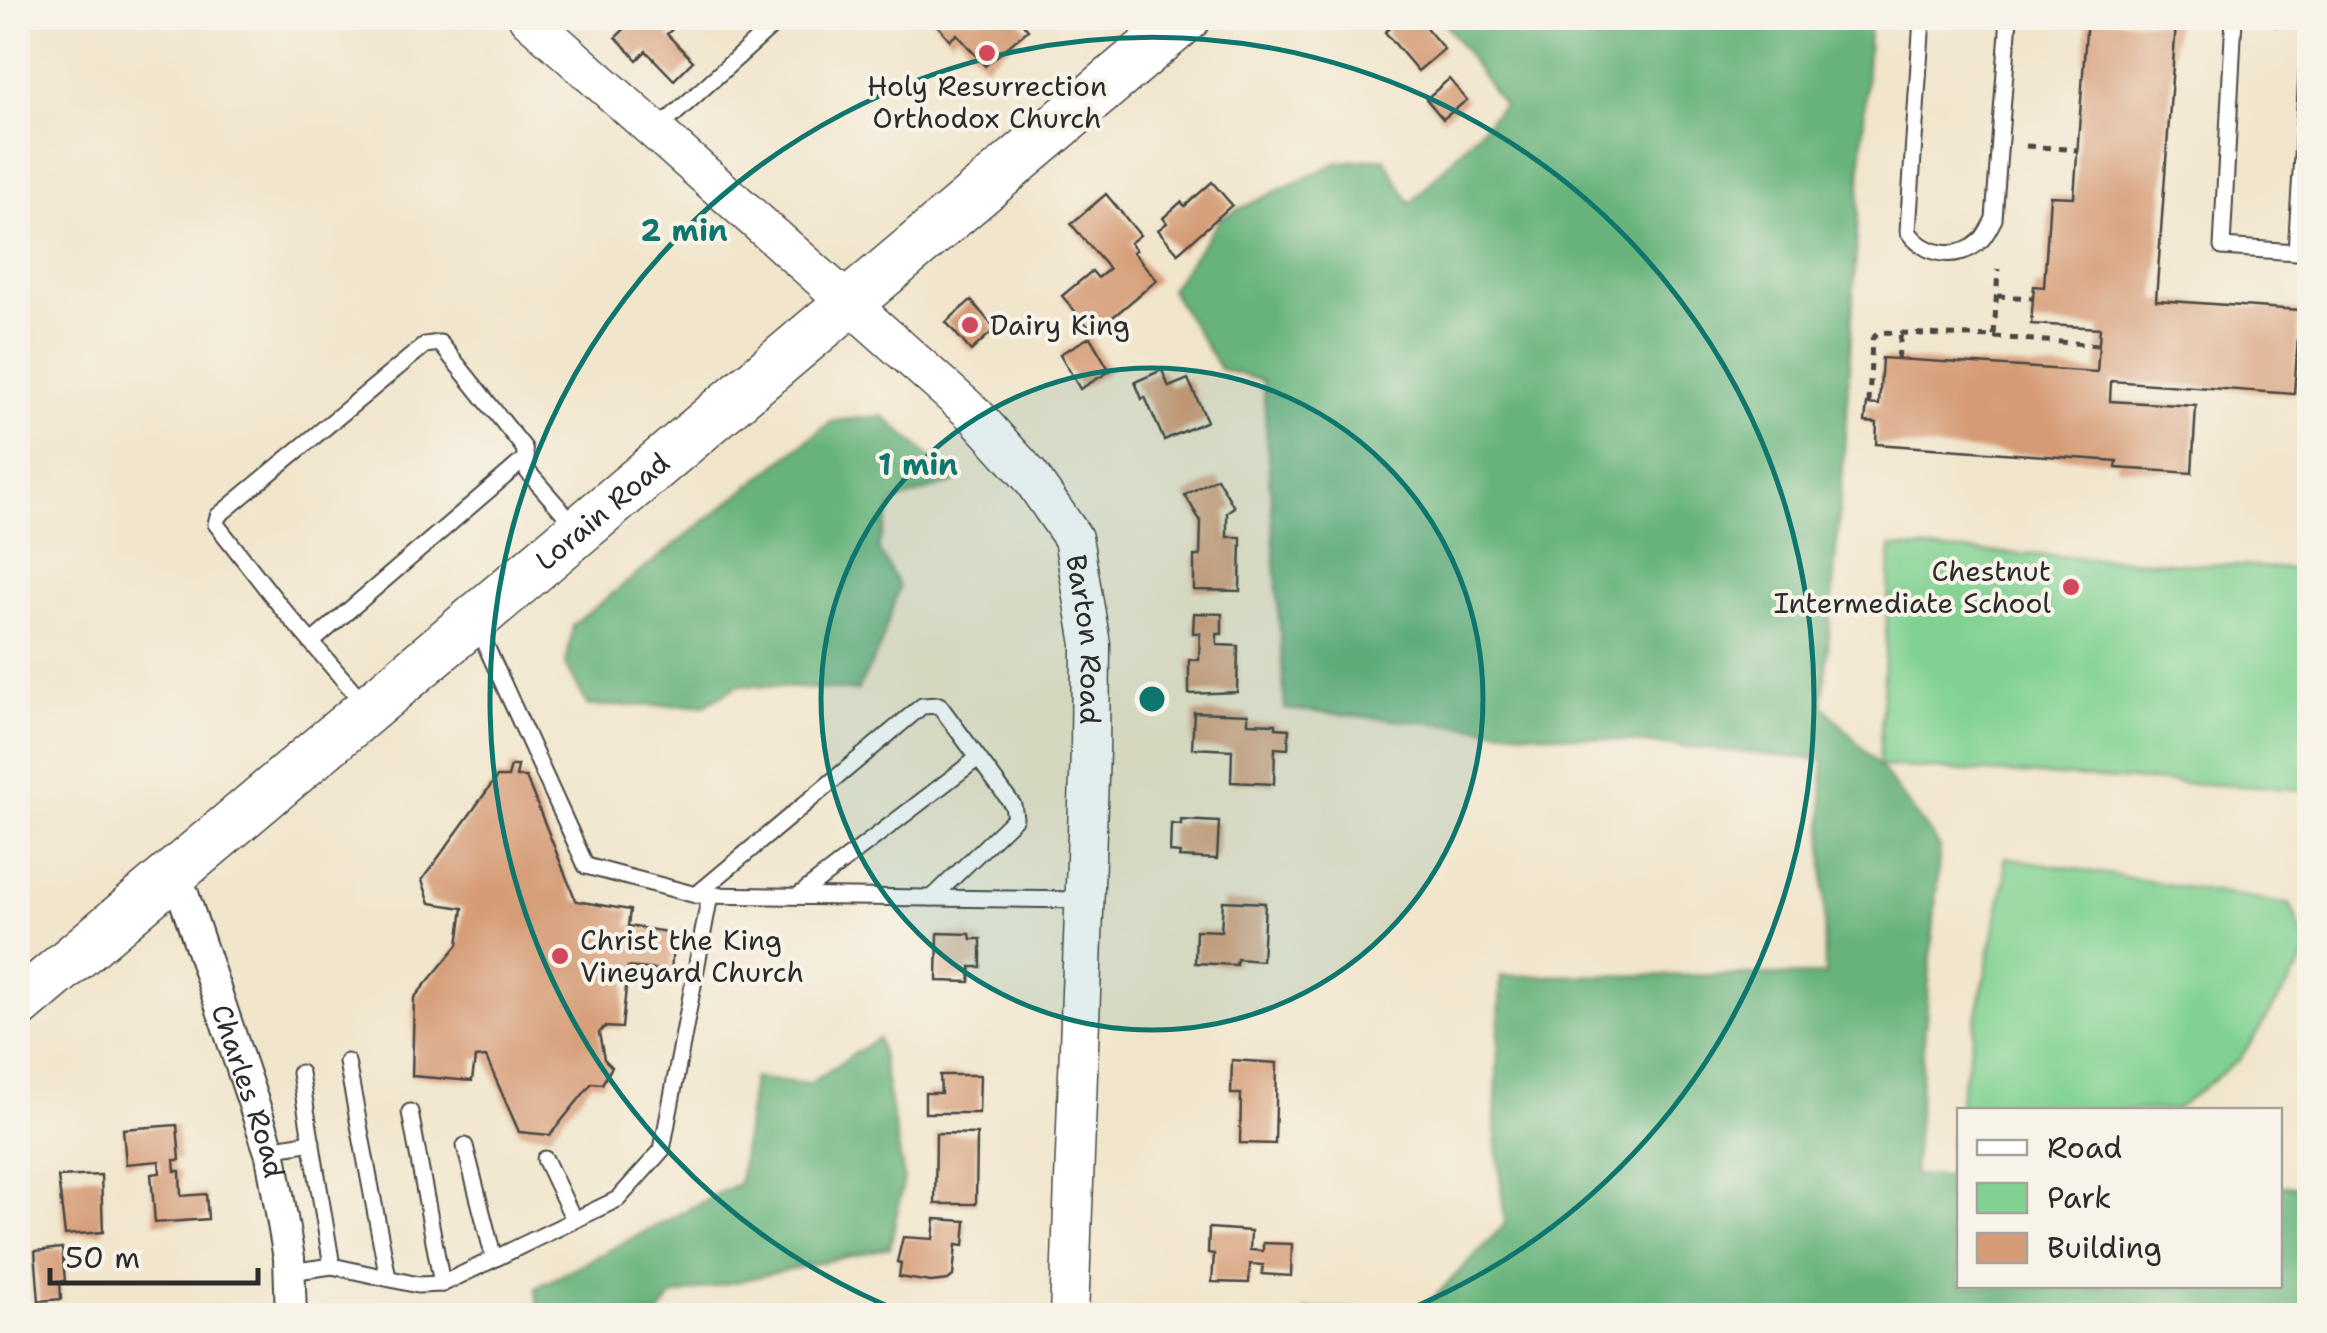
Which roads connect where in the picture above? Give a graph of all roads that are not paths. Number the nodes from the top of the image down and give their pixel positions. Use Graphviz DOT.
graph roads {
  1 [pos="528,18"];
  2 [pos="781,18"];
  3 [pos="1186,18"];
  4 [pos="1922,18"];
  5 [pos="2009,18"];
  6 [pos="2234,18"];
  7 [pos="2278,18"];
  8 [pos="2310,23"];
  9 [pos="657,130"];
  10 [pos="850,300"];
  11 [pos="526,458"];
  12 [pos="579,531"];
  13 [pos="474,620"];
  14 [pos="312,642"];
  15 [pos="369,710"];
  16 [pos="978,758"];
  17 [pos="176,873"];
  18 [pos="703,895"];
  19 [pos="798,896"];
  20 [pos="932,898"];
  21 [pos="1084,900"];
  22 [pos="20,998"];
  23 [pos="347,1062"];
  24 [pos="300,1073"];
  25 [pos="410,1112"];
  26 [pos="312,1142"];
  27 [pos="466,1146"];
  28 [pos="269,1149"];
  29 [pos="545,1159"];
  30 [pos="574,1220"];
  31 [pos="494,1259"];
  32 [pos="332,1266"];
  33 [pos="290,1272"];
  34 [pos="388,1278"];
  35 [pos="442,1284"];
  36 [pos="292,1316"];
  37 [pos="1068,1316"];
  1 -- 9 [label="street, Barton Road"];
  2 -- 9 [label="lane"];
  3 -- 10 [label="main road, Lorain Road"];
  4 -- 5 [label="lane"];
  6 -- 8 [label="lane"];
  7 -- 8 [label="lane"];
  9 -- 10 [label="street, Barton Road"];
  10 -- 12 [label="main road, Lorain Road"];
  10 -- 21 [label="street, Barton Road"];
  11 -- 12 [label="lane"];
  11 -- 14 [label="lane"];
  11 -- 14 [label="lane"];
  12 -- 13 [label="main road, Lorain Road"];
  13 -- 15 [label="main road, Lorain Road"];
  13 -- 18 [label="lane"];
  14 -- 15 [label="lane"];
  15 -- 17 [label="main road, Lorain Road"];
  16 -- 18 [label="lane"];
  16 -- 19 [label="lane"];
  16 -- 20 [label="lane"];
  17 -- 22 [label="main road, Lorain Road"];
  17 -- 28 [label="street, Charles Road"];
  18 -- 19 [label="lane"];
  18 -- 30 [label="lane"];
  19 -- 20 [label="lane"];
  20 -- 21 [label="lane"];
  21 -- 37 [label="street, Barton Road"];
  23 -- 34 [label="lane"];
  24 -- 26 [label="lane"];
  25 -- 35 [label="lane"];
  26 -- 28 [label="lane"];
  26 -- 32 [label="lane"];
  27 -- 31 [label="lane"];
  28 -- 33 [label="street, Charles Road"];
  29 -- 30 [label="lane"];
  30 -- 31 [label="lane"];
  31 -- 35 [label="lane"];
  32 -- 33 [label="lane"];
  32 -- 34 [label="lane"];
  33 -- 36 [label="street, Charles Road"];
  34 -- 35 [label="lane"];
}
